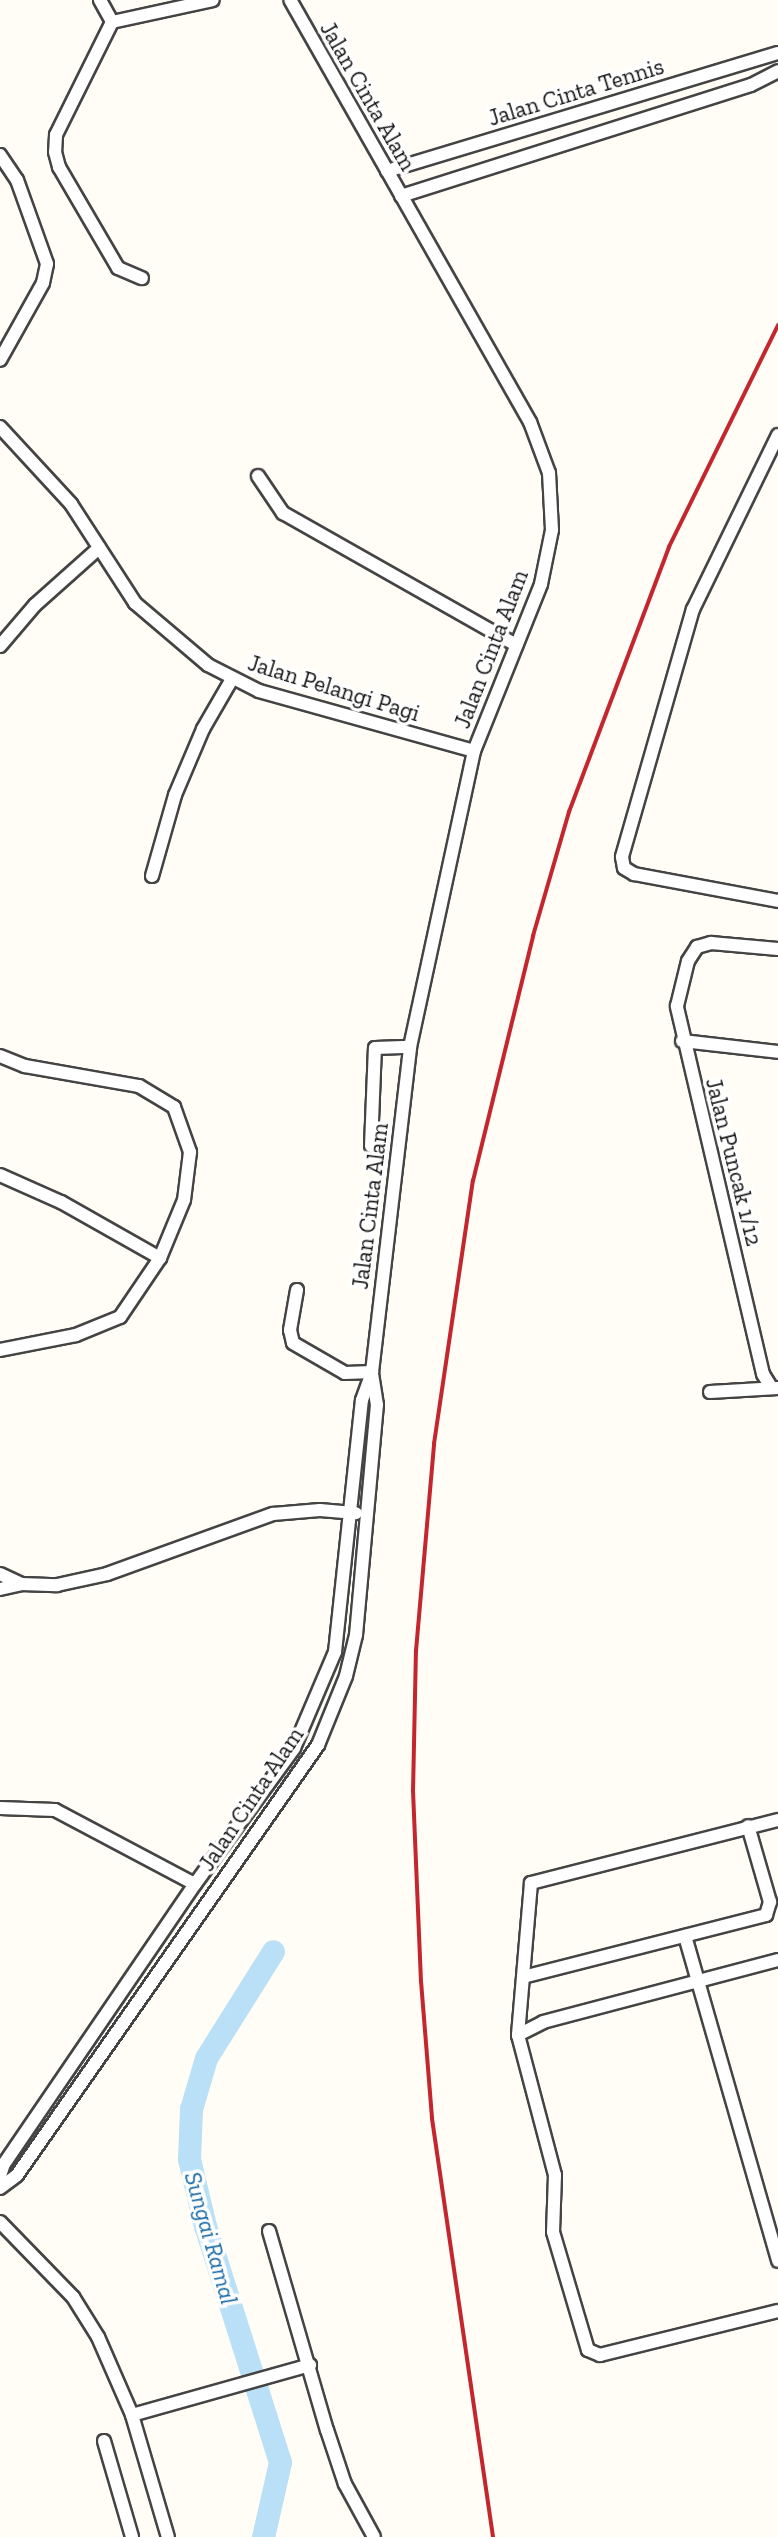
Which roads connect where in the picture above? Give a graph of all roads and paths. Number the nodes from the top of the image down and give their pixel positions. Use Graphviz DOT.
graph roads {
  1 [pos="100,0"];
  2 [pos="213,0"];
  3 [pos="290,0"];
  4 [pos="112,22"];
  5 [pos="778,53"];
  6 [pos="743,64"];
  7 [pos="778,71"];
  8 [pos="751,85"];
  9 [pos="0,155"];
  10 [pos="387,171"];
  11 [pos="401,196"];
  12 [pos="142,278"];
  13 [pos="0,360"];
  14 [pos="0,427"];
  15 [pos="778,435"];
  16 [pos="258,477"];
  17 [pos="99,548"];
  18 [pos="516,645"];
  19 [pos="0,646"];
  20 [pos="232,679"];
  21 [pos="474,751"];
  22 [pos="152,876"];
  23 [pos="778,901"];
  24 [pos="778,949"];
  25 [pos="682,1041"];
  26 [pos="410,1047"];
  27 [pos="778,1052"];
  28 [pos="0,1056"];
  29 [pos="372,1146"];
  30 [pos="0,1175"];
  31 [pos="160,1258"];
  32 [pos="297,1290"];
  33 [pos="0,1350"];
  34 [pos="372,1372"];
  35 [pos="774,1387"];
  36 [pos="710,1392"];
  37 [pos="351,1513"];
  38 [pos="368,1514"];
  39 [pos="0,1574"];
  40 [pos="21,1584"];
  41 [pos="0,1589"];
  42 [pos="0,1808"];
  43 [pos="778,1820"];
  44 [pos="748,1826"];
  45 [pos="195,1884"];
  46 [pos="685,1936"];
  47 [pos="778,1960"];
  48 [pos="523,1977"];
  49 [pos="698,1981"];
  50 [pos="518,2035"];
  51 [pos="0,2176"];
  52 [pos="0,2188"];
  53 [pos="0,2222"];
  54 [pos="269,2231"];
  55 [pos="778,2261"];
  56 [pos="778,2311"];
  57 [pos="306,2366"];
  58 [pos="132,2415"];
  59 [pos="104,2441"];
  60 [pos="132,2537"];
  61 [pos="168,2537"];
  62 [pos="374,2537"];
  1 -- 4 [label="street"];
  2 -- 4 [label="street"];
  3 -- 10 [label="street, Jalan Cinta Alam"];
  4 -- 12 [label="street"];
  5 -- 6 [label="street, Jalan Cinta Tennis"];
  6 -- 8 [label="street"];
  6 -- 10 [label="street, Jalan Cinta Tennis"];
  7 -- 8 [label="street, Jalan Cinta Tennis"];
  8 -- 11 [label="street, Jalan Cinta Tennis"];
  9 -- 13 [label="street"];
  10 -- 11 [label="street, Jalan Cinta Alam"];
  11 -- 18 [label="street, Jalan Cinta Alam"];
  14 -- 17 [label="street, Jalan Pelangi Pagi"];
  15 -- 23 [label="street"];
  16 -- 18 [label="street"];
  17 -- 19 [label="street"];
  17 -- 20 [label="street, Jalan Pelangi Pagi"];
  18 -- 21 [label="street, Jalan Cinta Alam"];
  20 -- 21 [label="street, Jalan Pelangi Pagi"];
  20 -- 22 [label="street"];
  21 -- 26 [label="street, Jalan Cinta Alam"];
  24 -- 25 [label="street, Jalan Puncak 1/12"];
  25 -- 27 [label="street"];
  25 -- 35 [label="street, Jalan Puncak 1/12"];
  26 -- 29 [label="street"];
  26 -- 34 [label="street, Jalan Cinta Alam"];
  28 -- 31 [label="street"];
  30 -- 31 [label="street"];
  31 -- 33 [label="street"];
  32 -- 34 [label="street"];
  34 -- 37 [label="street, Jalan Cinta Alam"];
  34 -- 38 [label="street, Jalan Cinta Alam"];
  35 -- 36 [label="street"];
  37 -- 38 [label="street"];
  37 -- 40 [label="street"];
  37 -- 45 [label="street, Jalan Cinta Alam"];
  38 -- 52 [label="street, Jalan Cinta Alam"];
  39 -- 40 [label="street"];
  40 -- 41 [label="street"];
  42 -- 45 [label="street"];
  43 -- 44 [label="street"];
  44 -- 46 [label="street"];
  44 -- 48 [label="street"];
  45 -- 51 [label="street, Jalan Cinta Alam"];
  46 -- 48 [label="street"];
  46 -- 49 [label="street"];
  47 -- 49 [label="street"];
  48 -- 50 [label="street"];
  49 -- 50 [label="street"];
  49 -- 55 [label="street"];
  50 -- 56 [label="street"];
  53 -- 58 [label="street"];
  54 -- 57 [label="street"];
  57 -- 58 [label="street"];
  57 -- 62 [label="street"];
  58 -- 61 [label="street"];
  59 -- 60 [label="street"];
}
